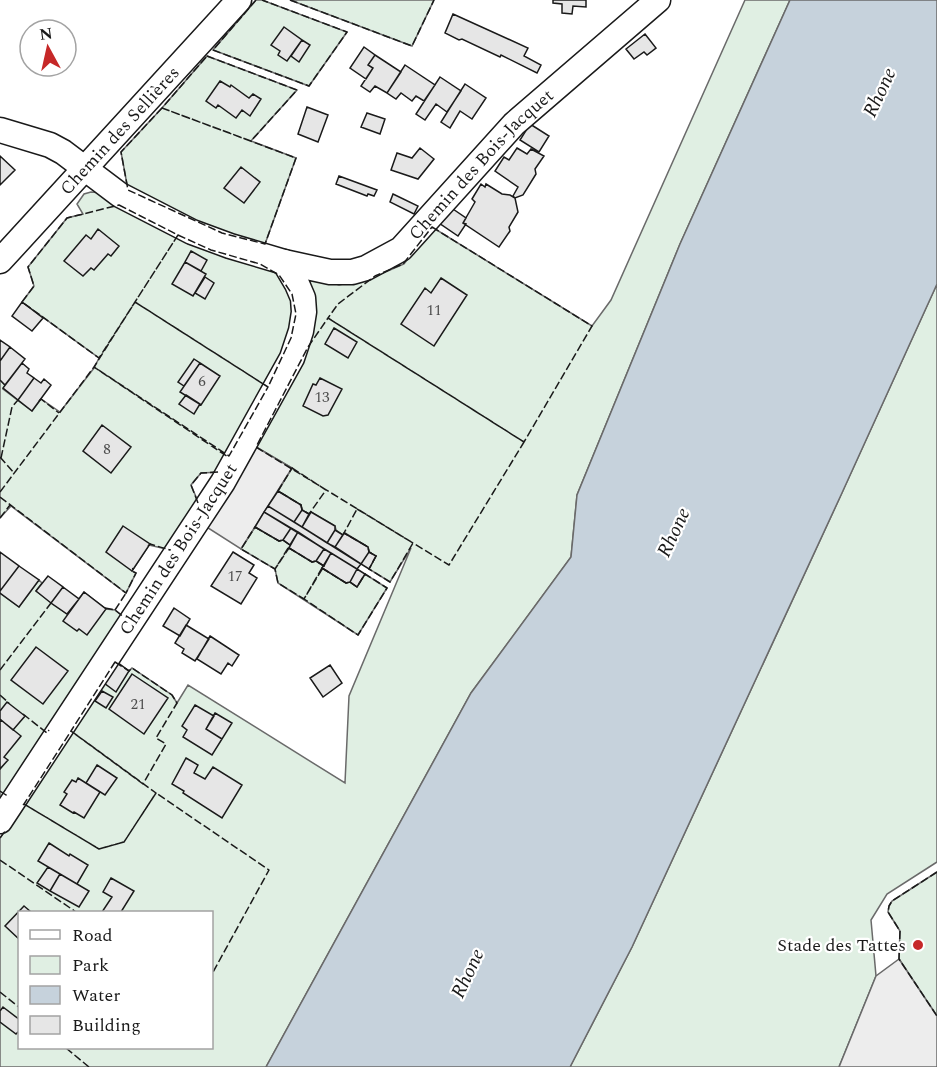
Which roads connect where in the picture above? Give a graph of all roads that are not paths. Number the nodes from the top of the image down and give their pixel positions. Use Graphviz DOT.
graph roads {
  1 [pos="239,0"];
  2 [pos="658,0"];
  3 [pos="0,130"];
  4 [pos="85,168"];
  5 [pos="0,261"];
  6 [pos="284,262"];
  7 [pos="0,821"];
  1 -- 4 [label="street, Chemin des Sellières"];
  2 -- 6 [label="street, Chemin des Bois-Jacquet"];
  3 -- 4 [label="street, Chemin des Bois-Jacquet"];
  4 -- 5 [label="street, Chemin des Sellières"];
  4 -- 6 [label="street, Chemin des Bois-Jacquet"];
  6 -- 7 [label="street, Chemin des Bois-Jacquet"];
}
